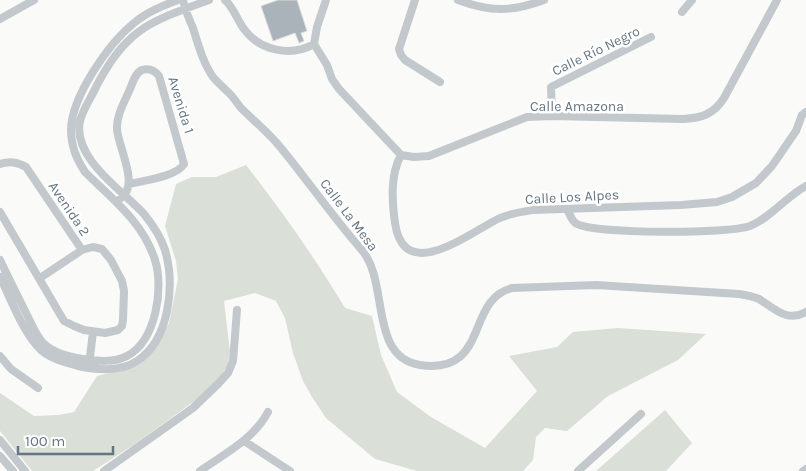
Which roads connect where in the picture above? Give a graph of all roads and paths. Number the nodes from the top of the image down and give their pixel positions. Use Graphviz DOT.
graph roads {
  1 [pos="34,0"];
  2 [pos="178,0"];
  3 [pos="182,0"];
  4 [pos="209,0"];
  5 [pos="225,0"];
  6 [pos="236,0"];
  7 [pos="326,0"];
  8 [pos="415,0"];
  9 [pos="458,0"];
  10 [pos="544,0"];
  11 [pos="692,0"];
  12 [pos="777,0"];
  13 [pos="185,9"];
  14 [pos="682,12"];
  15 [pos="235,13"];
  16 [pos="0,19"];
  17 [pos="651,37"];
  18 [pos="314,44"];
  19 [pos="440,82"];
  20 [pos="806,112"];
  21 [pos="552,116"];
  22 [pos="401,155"];
  23 [pos="0,164"];
  24 [pos="130,184"];
  25 [pos="806,186"];
  26 [pos="124,196"];
  27 [pos="116,202"];
  28 [pos="567,209"];
  29 [pos="0,212"];
  30 [pos="82,250"];
  31 [pos="0,260"];
  32 [pos="0,277"];
  33 [pos="40,278"];
  34 [pos="237,310"];
  35 [pos="806,312"];
  36 [pos="93,332"];
  37 [pos="0,356"];
  38 [pos="89,364"];
  39 [pos="38,388"];
  40 [pos="268,412"];
  41 [pos="641,414"];
  42 [pos="0,440"];
  43 [pos="244,441"];
  44 [pos="0,456"];
  45 [pos="13,471"];
  46 [pos="25,471"];
  47 [pos="104,471"];
  48 [pos="201,471"];
  49 [pos="290,471"];
  50 [pos="578,471"];
  1 -- 16 [label="street"];
  2 -- 27 [label="street"];
  3 -- 13 [label="street, Calle La Mesa"];
  4 -- 13 [label="street"];
  5 -- 15 [label="street"];
  6 -- 15 [label="street"];
  7 -- 18 [label="street"];
  8 -- 19 [label="street"];
  9 -- 10 [label="street"];
  11 -- 14 [label="street"];
  12 -- 21 [label="street, Calle Amazona"];
  13 -- 26 [label="street"];
  13 -- 35 [label="street, Calle La Mesa"];
  15 -- 18 [label="street"];
  17 -- 21 [label="street, Calle Río Negro"];
  18 -- 22 [label="street"];
  20 -- 28 [label="street, Calle Los Alpes"];
  21 -- 22 [label="street, Calle Amazona"];
  22 -- 28 [label="street, Calle Los Alpes"];
  23 -- 30 [label="street, Avenida 2"];
  24 -- 24 [label="street, Avenida 1"];
  24 -- 26 [label="street"];
  25 -- 28 [label="street"];
  26 -- 27 [label="street"];
  26 -- 38 [label="street"];
  27 -- 38 [label="street"];
  29 -- 33 [label="street, Avenida 2"];
  30 -- 33 [label="street"];
  30 -- 36 [label="street, Avenida 2"];
  31 -- 38 [label="street"];
  32 -- 38 [label="street"];
  33 -- 36 [label="street, Avenida 2"];
  34 -- 47 [label="street"];
  36 -- 38 [label="street"];
  37 -- 39 [label="street"];
  40 -- 43 [label="street"];
  41 -- 50 [label="street"];
  42 -- 46 [label="street"];
  43 -- 48 [label="street"];
  43 -- 49 [label="street"];
  44 -- 45 [label="street"];
}
